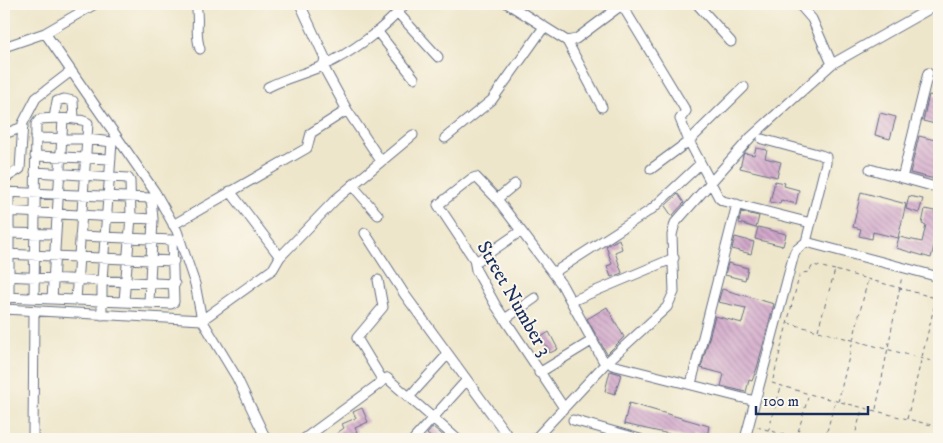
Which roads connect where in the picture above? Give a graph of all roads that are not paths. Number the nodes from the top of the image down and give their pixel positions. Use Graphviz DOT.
graph roads {
  1 [pos="95,4"];
  2 [pos="196,4"];
  3 [pos="300,4"];
  4 [pos="405,4"];
  5 [pos="508,4"];
  6 [pos="622,4"];
  7 [pos="697,4"];
  8 [pos="799,4"];
  9 [pos="938,4"];
  10 [pos="398,13"];
  11 [pos="544,27"];
  12 [pos="377,31"];
  13 [pos="45,33"];
  14 [pos="567,41"];
  15 [pos="731,42"];
  16 [pos="4,47"];
  17 [pos="200,49"];
  18 [pos="438,57"];
  19 [pos="832,64"];
  20 [pos="323,66"];
  21 [pos="70,72"];
  22 [pos="928,73"];
  23 [pos="414,78"];
  24 [pos="268,87"];
  25 [pos="744,87"];
  26 [pos="602,107"];
  27 [pos="347,110"];
  28 [pos="58,118"];
  29 [pos="74,119"];
  30 [pos="22,127"];
  31 [pos="4,134"];
  32 [pos="413,135"];
  33 [pos="35,138"];
  34 [pos="61,138"];
  35 [pos="445,138"];
  36 [pos="87,139"];
  37 [pos="762,139"];
  38 [pos="689,141"];
  39 [pos="35,156"];
  40 [pos="60,157"];
  41 [pos="86,158"];
  42 [pos="111,159"];
  43 [pos="381,161"];
  44 [pos="700,164"];
  45 [pos="651,169"];
  46 [pos="870,169"];
  47 [pos="35,172"];
  48 [pos="59,173"];
  49 [pos="84,175"];
  50 [pos="110,178"];
  51 [pos="902,178"];
  52 [pos="4,179"];
  53 [pos="515,184"];
  54 [pos="711,184"];
  55 [pos="352,185"];
  56 [pos="939,188"];
  57 [pos="230,191"];
  58 [pos="6,192"];
  59 [pos="35,193"];
  60 [pos="58,194"];
  61 [pos="83,195"];
  62 [pos="108,196"];
  63 [pos="130,197"];
  64 [pos="497,199"];
  65 [pos="737,204"];
  66 [pos="6,211"];
  67 [pos="35,212"];
  68 [pos="57,213"];
  69 [pos="82,215"];
  70 [pos="378,215"];
  71 [pos="107,216"];
  72 [pos="131,217"];
  73 [pos="153,219"];
  74 [pos="811,223"];
  75 [pos="173,225"];
  76 [pos="521,231"];
  77 [pos="6,233"];
  78 [pos="365,233"];
  79 [pos="34,234"];
  80 [pos="55,234"];
  81 [pos="80,236"];
  82 [pos="105,237"];
  83 [pos="129,238"];
  84 [pos="152,240"];
  85 [pos="806,242"];
  86 [pos="6,254"];
  87 [pos="34,255"];
  88 [pos="54,256"];
  89 [pos="78,256"];
  90 [pos="104,257"];
  91 [pos="280,257"];
  92 [pos="128,258"];
  93 [pos="674,258"];
  94 [pos="152,259"];
  95 [pos="174,261"];
  96 [pos="476,262"];
  97 [pos="553,273"];
  98 [pos="6,276"];
  99 [pos="34,276"];
  100 [pos="939,277"];
  101 [pos="52,278"];
  102 [pos="76,279"];
  103 [pos="102,280"];
  104 [pos="378,280"];
  105 [pos="125,281"];
  106 [pos="150,283"];
  107 [pos="174,284"];
  108 [pos="6,298"];
  109 [pos="34,298"];
  110 [pos="535,298"];
  111 [pos="52,299"];
  112 [pos="76,300"];
  113 [pos="102,301"];
  114 [pos="124,301"];
  115 [pos="572,301"];
  116 [pos="149,302"];
  117 [pos="4,309"];
  118 [pos="34,311"];
  119 [pos="102,315"];
  120 [pos="505,319"];
  121 [pos="202,320"];
  122 [pos="593,340"];
  123 [pos="448,354"];
  124 [pos="609,364"];
  125 [pos="539,373"];
  126 [pos="383,381"];
  127 [pos="466,381"];
  128 [pos="691,384"];
  129 [pos="409,397"];
  130 [pos="755,401"];
  131 [pos="564,408"];
  132 [pos="432,418"];
  133 [pos="572,420"];
  134 [pos="33,439"];
  135 [pos="266,439"];
  136 [pos="304,439"];
  137 [pos="414,439"];
  138 [pos="457,439"];
  139 [pos="510,439"];
  140 [pos="535,439"];
  141 [pos="640,439"];
  142 [pos="745,439"];
  1 -- 13 [label="street"];
  2 -- 17 [label="street"];
  3 -- 20 [label="street"];
  4 -- 10 [label="street"];
  5 -- 11 [label="street"];
  6 -- 14 [label="street"];
  6 -- 38 [label="street"];
  7 -- 15 [label="street"];
  8 -- 19 [label="street"];
  9 -- 19 [label="street"];
  10 -- 12 [label="street"];
  10 -- 18 [label="street"];
  11 -- 14 [label="street"];
  11 -- 35 [label="street"];
  12 -- 20 [label="street"];
  12 -- 23 [label="street"];
  13 -- 16 [label="street"];
  13 -- 21 [label="street"];
  14 -- 26 [label="street"];
  19 -- 54 [label="street"];
  20 -- 24 [label="street"];
  20 -- 27 [label="street"];
  21 -- 30 [label="street"];
  21 -- 75 [label="street"];
  22 -- 51 [label="street"];
  25 -- 38 [label="street"];
  27 -- 43 [label="street"];
  27 -- 57 [label="street"];
  28 -- 29 [label="street"];
  28 -- 29 [label="street"];
  28 -- 33 [label="street"];
  28 -- 34 [label="street"];
  29 -- 36 [label="street"];
  30 -- 31 [label="street"];
  30 -- 52 [label="street"];
  32 -- 43 [label="street"];
  33 -- 34 [label="street"];
  33 -- 39 [label="street"];
  34 -- 36 [label="street"];
  34 -- 40 [label="street"];
  36 -- 41 [label="street"];
  36 -- 42 [label="street"];
  37 -- 74 [label="street"];
  38 -- 44 [label="street"];
  38 -- 45 [label="street"];
  39 -- 40 [label="street"];
  39 -- 47 [label="street"];
  40 -- 41 [label="street"];
  40 -- 48 [label="street"];
  41 -- 42 [label="street"];
  41 -- 49 [label="street"];
  42 -- 50 [label="street"];
  43 -- 55 [label="street"];
  44 -- 54 [label="street"];
  44 -- 97 [label="street"];
  46 -- 51 [label="street"];
  47 -- 48 [label="street"];
  47 -- 59 [label="street"];
  48 -- 49 [label="street"];
  48 -- 60 [label="street"];
  49 -- 50 [label="street"];
  49 -- 61 [label="street"];
  50 -- 62 [label="street"];
  50 -- 63 [label="street"];
  51 -- 56 [label="street"];
  53 -- 64 [label="street"];
  54 -- 65 [label="street"];
  54 -- 93 [label="street"];
  55 -- 70 [label="street"];
  55 -- 91 [label="street"];
  57 -- 75 [label="street"];
  57 -- 91 [label="street"];
  58 -- 59 [label="street"];
  58 -- 66 [label="street"];
  59 -- 60 [label="street"];
  59 -- 67 [label="street"];
  60 -- 61 [label="street"];
  60 -- 68 [label="street"];
  61 -- 62 [label="street"];
  61 -- 69 [label="street"];
  62 -- 63 [label="street"];
  62 -- 71 [label="street"];
  63 -- 72 [label="street"];
  63 -- 73 [label="street"];
  64 -- 76 [label="street"];
  64 -- 96 [label="street, Street Number 3"];
  65 -- 74 [label="street"];
  65 -- 128 [label="street"];
  66 -- 67 [label="street"];
  66 -- 77 [label="street"];
  67 -- 68 [label="street"];
  67 -- 79 [label="street"];
  68 -- 69 [label="street"];
  68 -- 80 [label="street"];
  69 -- 71 [label="street"];
  69 -- 81 [label="street"];
  71 -- 72 [label="street"];
  71 -- 82 [label="street"];
  72 -- 73 [label="street"];
  72 -- 83 [label="street"];
  73 -- 84 [label="street"];
  74 -- 85 [label="street"];
  75 -- 121 [label="street"];
  76 -- 96 [label="street"];
  76 -- 97 [label="street"];
  77 -- 79 [label="street"];
  77 -- 86 [label="street"];
  78 -- 123 [label="street"];
  79 -- 80 [label="street"];
  79 -- 87 [label="street"];
  80 -- 88 [label="street"];
  81 -- 82 [label="street"];
  81 -- 89 [label="street"];
  82 -- 83 [label="street"];
  82 -- 90 [label="street"];
  83 -- 84 [label="street"];
  83 -- 92 [label="street"];
  84 -- 94 [label="street"];
  84 -- 95 [label="street"];
  85 -- 100 [label="street"];
  85 -- 130 [label="street"];
  86 -- 87 [label="street"];
  86 -- 98 [label="street"];
  87 -- 88 [label="street"];
  87 -- 99 [label="street"];
  88 -- 89 [label="street"];
  88 -- 101 [label="street"];
  89 -- 90 [label="street"];
  89 -- 102 [label="street"];
  90 -- 92 [label="street"];
  90 -- 103 [label="street"];
  91 -- 121 [label="street"];
  92 -- 94 [label="street"];
  92 -- 105 [label="street"];
  93 -- 115 [label="street"];
  93 -- 124 [label="street"];
  94 -- 95 [label="street"];
  94 -- 106 [label="street"];
  95 -- 107 [label="street"];
  96 -- 120 [label="street, Street Number 3"];
  97 -- 115 [label="street"];
  98 -- 99 [label="street"];
  98 -- 108 [label="street"];
  99 -- 101 [label="street"];
  99 -- 109 [label="street"];
  101 -- 102 [label="street"];
  101 -- 111 [label="street"];
  102 -- 103 [label="street"];
  102 -- 112 [label="street"];
  103 -- 105 [label="street"];
  103 -- 113 [label="street"];
  104 -- 126 [label="street"];
  105 -- 106 [label="street"];
  105 -- 114 [label="street"];
  106 -- 107 [label="street"];
  106 -- 116 [label="street"];
  107 -- 116 [label="street"];
  108 -- 109 [label="street"];
  109 -- 111 [label="street"];
  110 -- 120 [label="street"];
  111 -- 112 [label="street"];
  112 -- 113 [label="street"];
  113 -- 114 [label="street"];
  113 -- 119 [label="street"];
  114 -- 116 [label="street"];
  115 -- 122 [label="street"];
  117 -- 118 [label="street"];
  118 -- 119 [label="street"];
  118 -- 134 [label="street"];
  119 -- 121 [label="street"];
  120 -- 125 [label="street, Street Number 3"];
  121 -- 135 [label="street"];
  122 -- 124 [label="street"];
  122 -- 125 [label="street"];
  123 -- 127 [label="street"];
  123 -- 129 [label="street"];
  124 -- 128 [label="street"];
  124 -- 131 [label="street"];
  125 -- 131 [label="street, Street Number 3"];
  126 -- 129 [label="street"];
  126 -- 136 [label="street"];
  127 -- 132 [label="street"];
  127 -- 139 [label="street"];
  128 -- 130 [label="street"];
  129 -- 132 [label="street"];
  130 -- 142 [label="street"];
  131 -- 140 [label="street"];
  132 -- 137 [label="street"];
  132 -- 138 [label="street"];
  133 -- 141 [label="street"];
}
